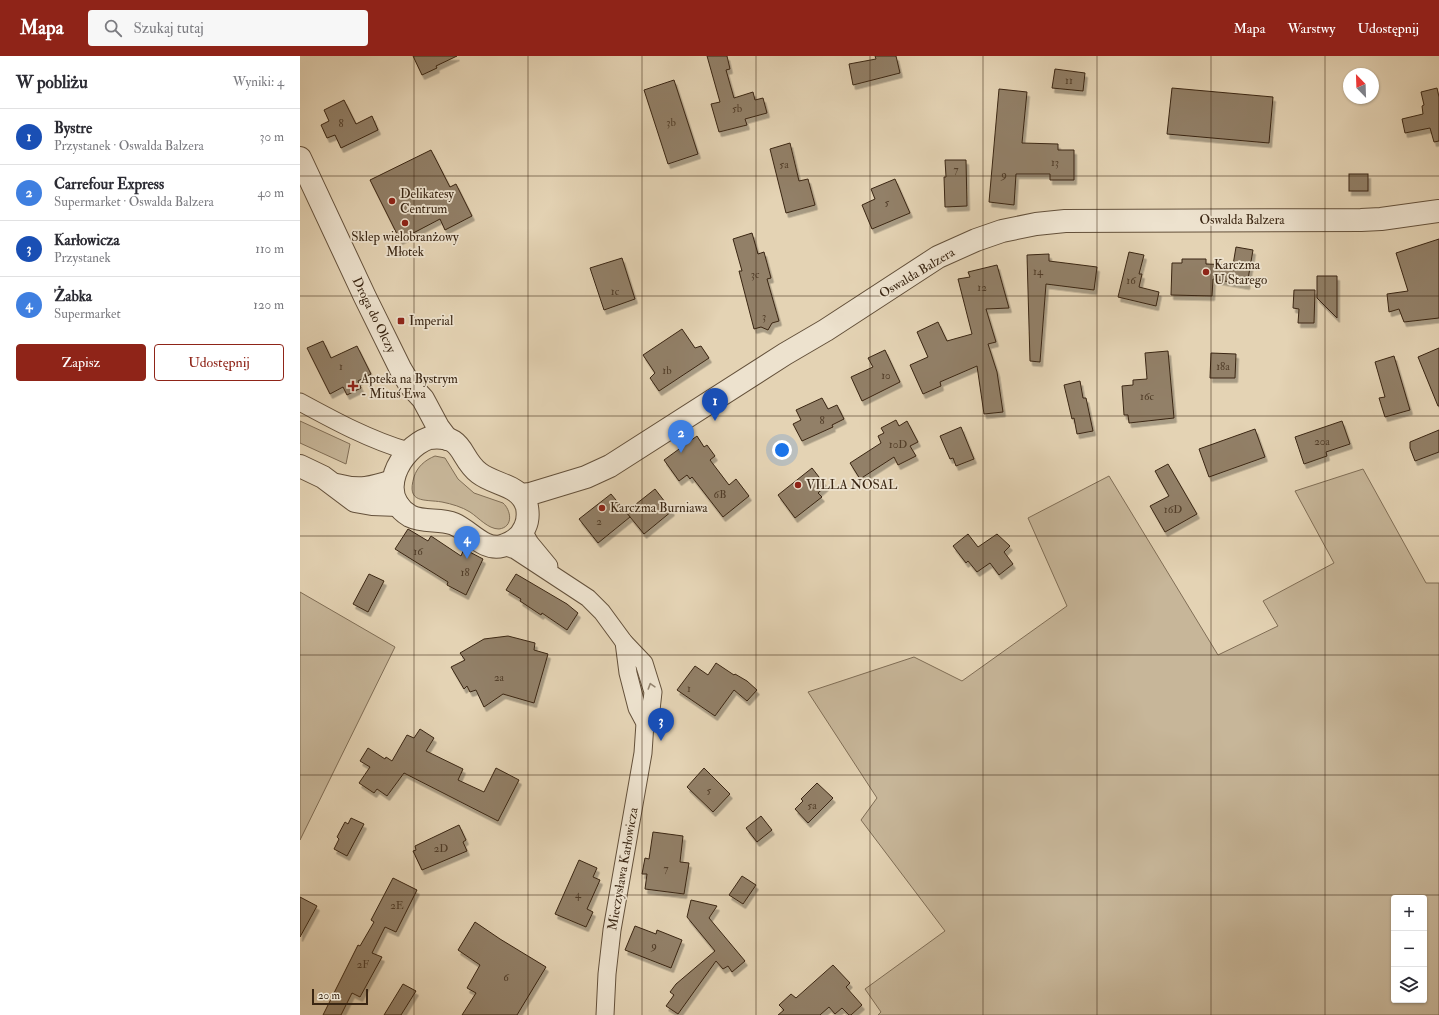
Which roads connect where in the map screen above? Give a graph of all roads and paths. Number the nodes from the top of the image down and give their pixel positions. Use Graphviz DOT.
graph roads {
  1 [pos="300,158"];
  2 [pos="1439,212"];
  3 [pos="410,385"];
  4 [pos="300,402"];
  5 [pos="447,439"];
  6 [pos="404,461"];
  7 [pos="300,466"];
  8 [pos="334,485"];
  9 [pos="398,505"];
  10 [pos="524,513"];
  11 [pos="503,546"];
  12 [pos="562,581"];
  13 [pos="605,1015"];
  1 -- 3 [label="street, Droga do Olczy"];
  2 -- 10 [label="street, Oswalda Balzera"];
  3 -- 5 [label="street, Droga do Olczy"];
  3 -- 6 [label="street, Droga do Olczy"];
  4 -- 6 [label="street"];
  5 -- 6 [label="street"];
  5 -- 10 [label="street, Droga do Olczy"];
  6 -- 8 [label="street"];
  6 -- 9 [label="street, Droga do Olczy"];
  7 -- 8 [label="street"];
  8 -- 9 [label="street"];
  9 -- 11 [label="street"];
  10 -- 11 [label="street, Oswalda Balzera"];
  10 -- 12 [label="street, Mieczysława Karłowicza"];
  11 -- 12 [label="street, Mieczysława Karłowicza"];
  12 -- 13 [label="street, Mieczysława Karłowicza"];
}
